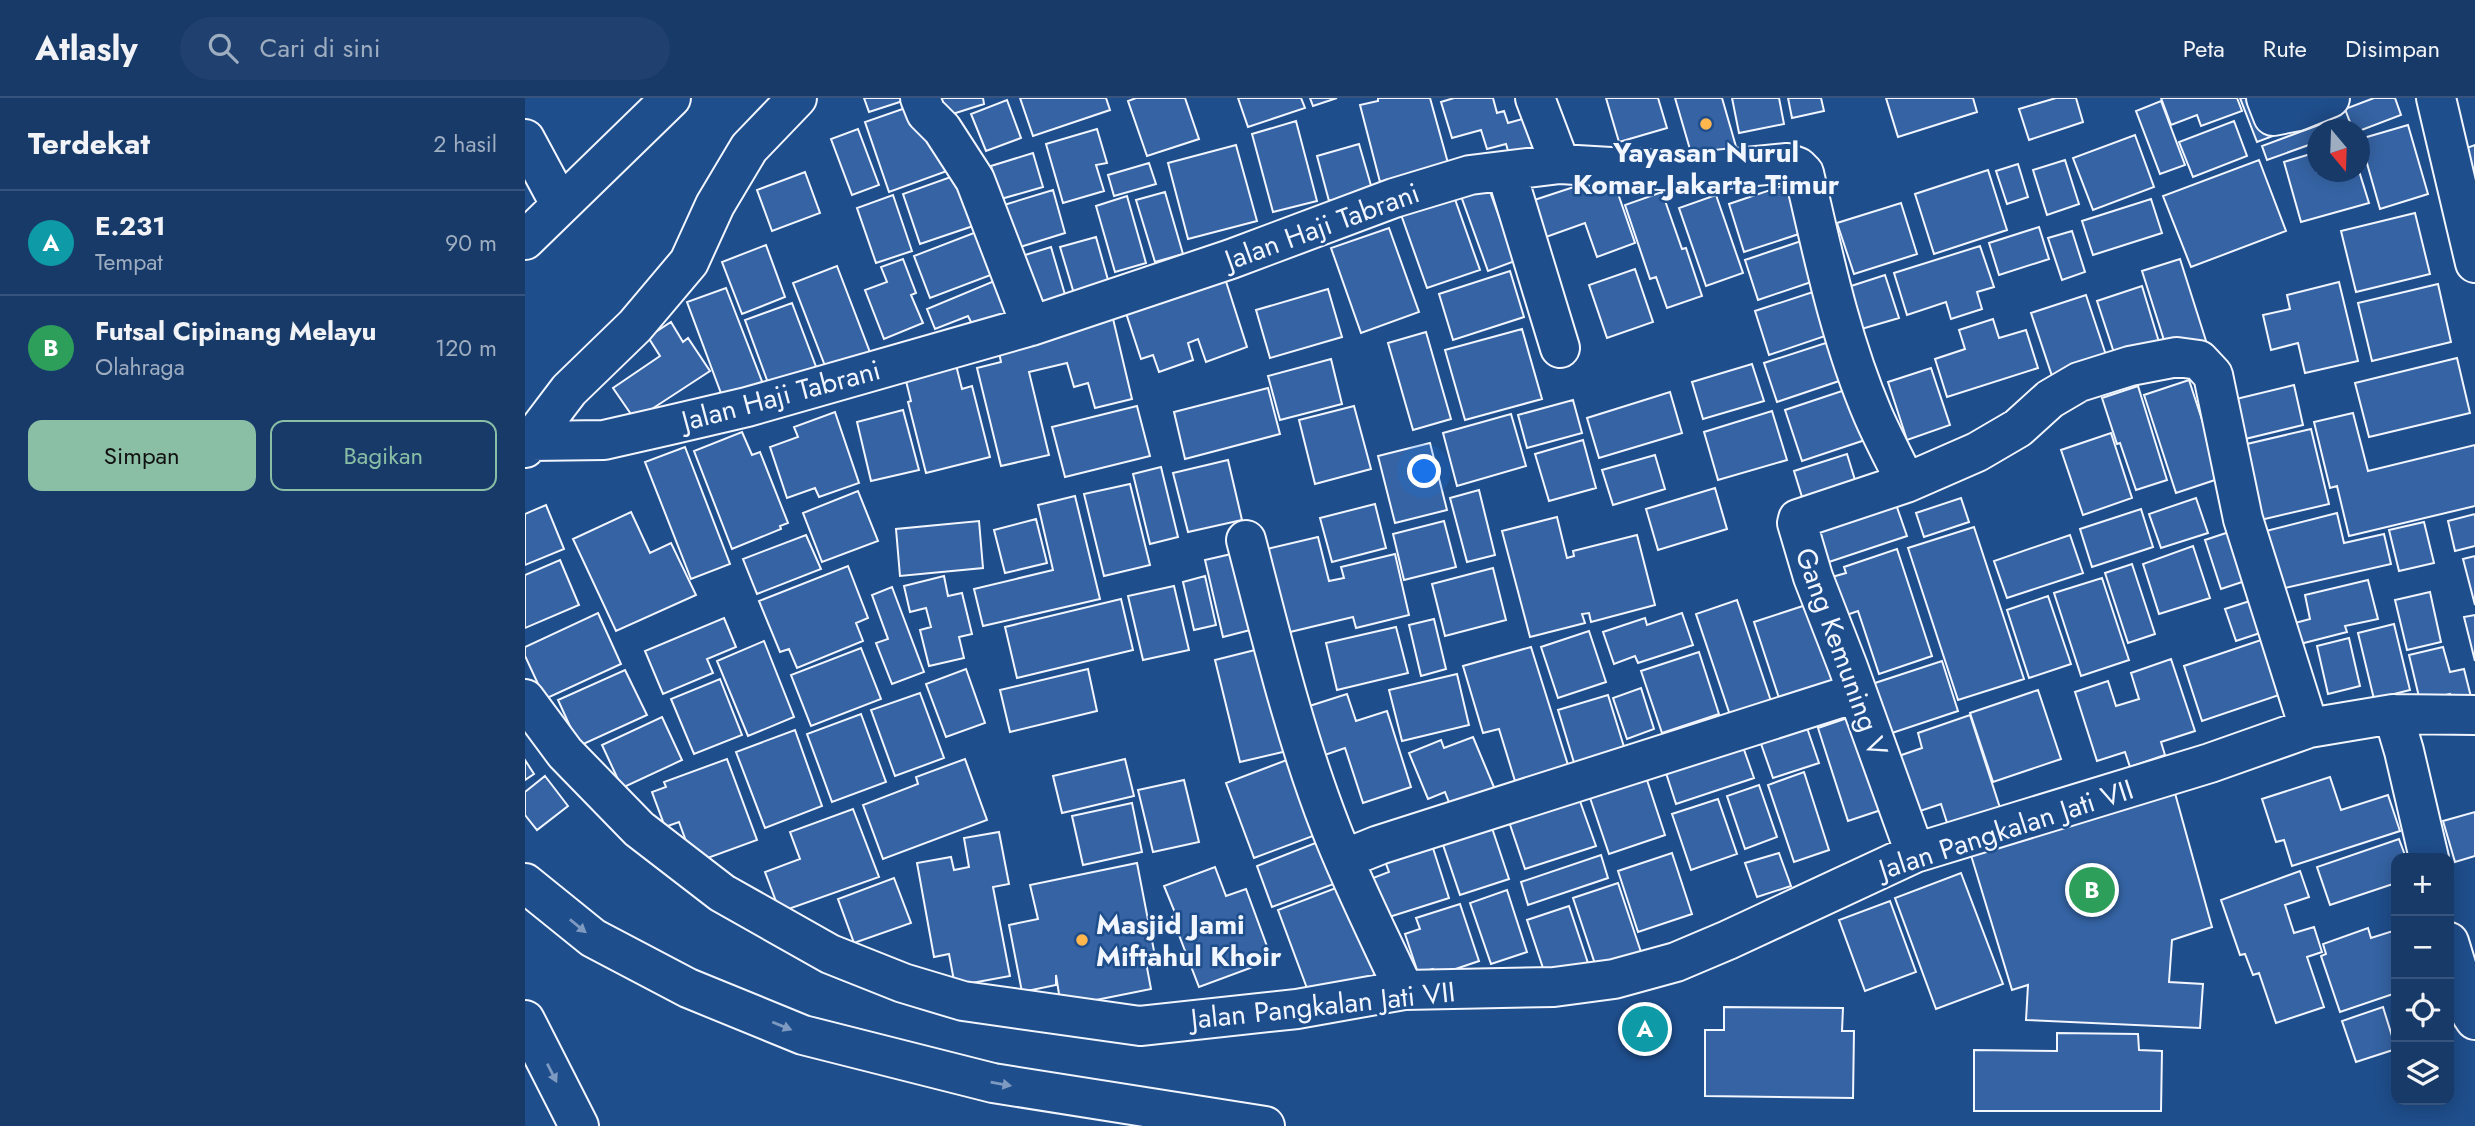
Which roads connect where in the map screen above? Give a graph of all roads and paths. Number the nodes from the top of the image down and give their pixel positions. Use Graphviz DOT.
graph roads {
  1 [pos="671,98"];
  2 [pos="797,98"];
  3 [pos="920,98"];
  4 [pos="1535,98"];
  5 [pos="2266,98"];
  6 [pos="2330,98"];
  7 [pos="2436,98"];
  8 [pos="525,139"];
  9 [pos="1560,164"];
  10 [pos="1506,172"];
  11 [pos="560,204"];
  12 [pos="525,240"];
  13 [pos="2475,263"];
  14 [pos="1031,326"];
  15 [pos="1560,348"];
  16 [pos="528,445"];
  17 [pos="1906,483"];
  18 [pos="1246,540"];
  19 [pos="1856,693"];
  20 [pos="525,699"];
  21 [pos="2393,714"];
  22 [pos="2475,715"];
  23 [pos="2309,728"];
  24 [pos="1915,853"];
  25 [pos="2428,853"];
  26 [pos="1344,859"];
  27 [pos="525,883"];
  28 [pos="2454,959"];
  29 [pos="1404,990"];
  30 [pos="525,1020"];
  31 [pos="2475,1020"];
  32 [pos="579,1126"];
  33 [pos="1265,1126"];
  1 -- 11 [label="main road"];
  2 -- 16 [label="main road"];
  3 -- 14 [label="main road"];
  4 -- 9 [label="main road"];
  5 -- 6 [label="main road"];
  7 -- 13 [label="main road"];
  8 -- 11 [label="main road"];
  9 -- 10 [label="main road, Jalan Haji Tabrani"];
  9 -- 17 [label="main road, Jalan Haji Tabrani"];
  10 -- 14 [label="main road, Jalan Haji Tabrani"];
  10 -- 15 [label="main road"];
  11 -- 12 [label="main road"];
  14 -- 16 [label="main road, Jalan Haji Tabrani"];
  17 -- 19 [label="main road, Gang Kemuning V"];
  17 -- 23 [label="main road"];
  18 -- 26 [label="main road"];
  19 -- 24 [label="main road, Gang Kemuning V"];
  19 -- 26 [label="main road"];
  20 -- 29 [label="main road, Jalan Pangkalan Jati VII"];
  21 -- 22 [label="main road, Jalan Pangkalan Jati VII"];
  21 -- 23 [label="main road, Jalan Pangkalan Jati VII"];
  21 -- 25 [label="main road"];
  23 -- 24 [label="main road, Jalan Pangkalan Jati VII"];
  24 -- 29 [label="main road, Jalan Pangkalan Jati VII"];
  26 -- 29 [label="main road"];
  27 -- 33 [label="main road, one-way"];
  28 -- 31 [label="main road"];
  30 -- 32 [label="main road, one-way"];
}
